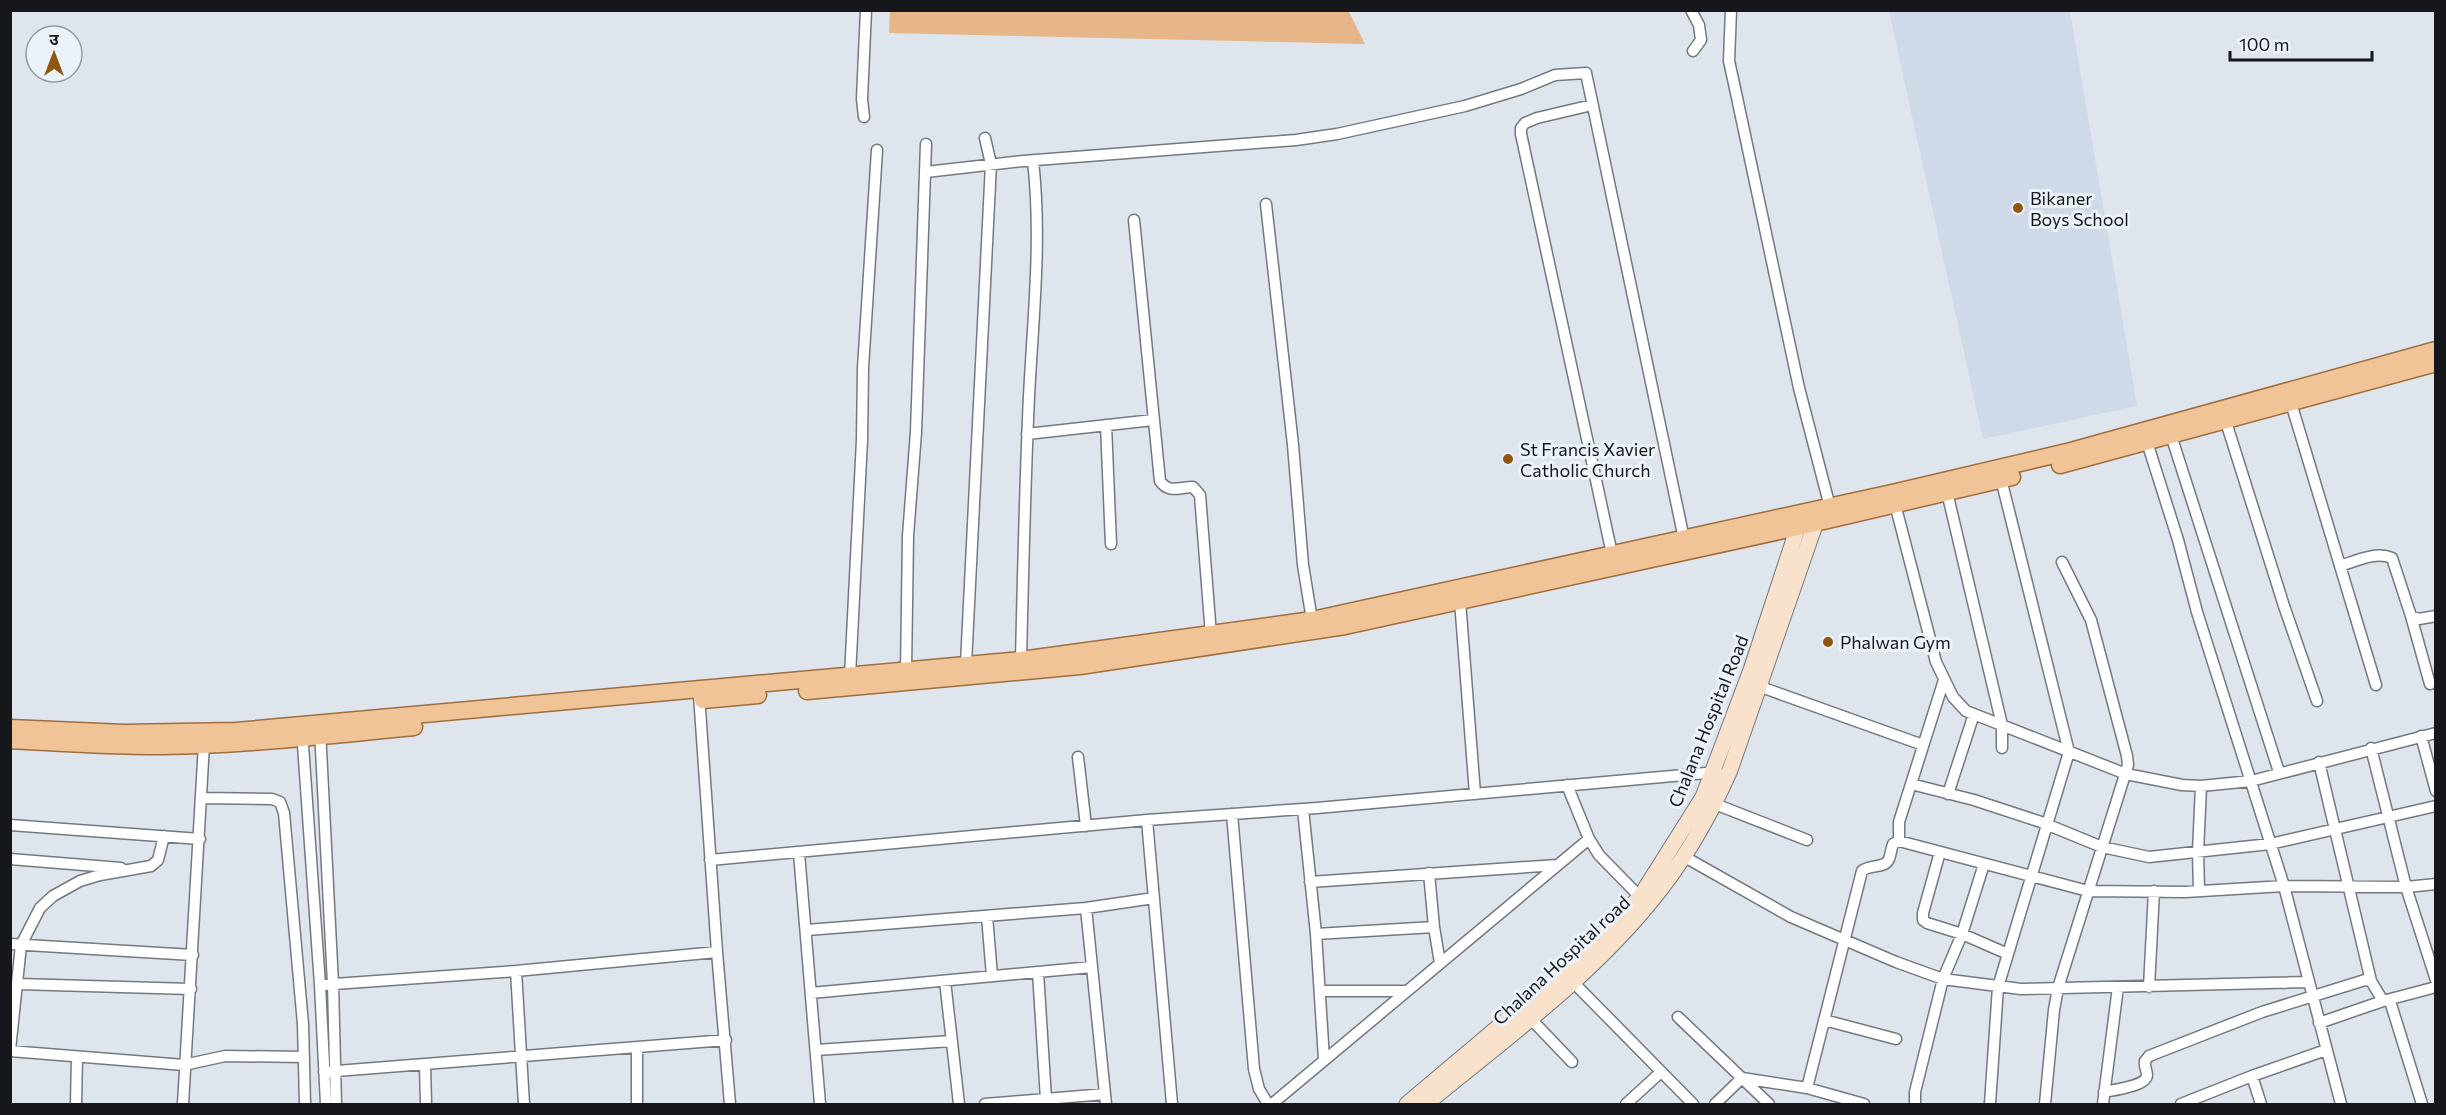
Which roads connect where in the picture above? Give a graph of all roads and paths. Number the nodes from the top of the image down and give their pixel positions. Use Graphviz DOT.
graph roads {
  1 [pos="866,10"];
  2 [pos="1691,10"];
  3 [pos="1731,10"];
  4 [pos="1693,51"];
  5 [pos="1593,105"];
  6 [pos="864,117"];
  7 [pos="985,138"];
  8 [pos="926,144"];
  9 [pos="877,150"];
  10 [pos="1033,161"];
  11 [pos="991,164"];
  12 [pos="926,171"];
  13 [pos="1266,204"];
  14 [pos="1134,220"];
  15 [pos="2436,350"];
  16 [pos="2436,363"];
  17 [pos="2291,404"];
  18 [pos="1153,420"];
  19 [pos="2226,422"];
  20 [pos="1106,425"];
  21 [pos="2169,430"];
  22 [pos="1028,434"];
  23 [pos="2147,442"];
  24 [pos="2001,479"];
  25 [pos="1947,492"];
  26 [pos="1895,504"];
  27 [pos="1821,513"];
  28 [pos="1798,520"];
  29 [pos="1684,539"];
  30 [pos="1111,544"];
  31 [pos="1612,554"];
  32 [pos="2062,562"];
  33 [pos="2340,566"];
  34 [pos="1460,601"];
  35 [pos="2411,616"];
  36 [pos="2436,616"];
  37 [pos="1312,620"];
  38 [pos="1211,635"];
  39 [pos="1021,660"];
  40 [pos="966,664"];
  41 [pos="906,669"];
  42 [pos="850,676"];
  43 [pos="1944,680"];
  44 [pos="2430,684"];
  45 [pos="2376,685"];
  46 [pos="1761,687"];
  47 [pos="699,695"];
  48 [pos="2317,700"];
  49 [pos="1974,714"];
  50 [pos="2002,725"];
  51 [pos="10,728"];
  52 [pos="320,729"];
  53 [pos="302,731"];
  54 [pos="2436,733"];
  55 [pos="2421,736"];
  56 [pos="10,740"];
  57 [pos="204,744"];
  58 [pos="1923,745"];
  59 [pos="2002,748"];
  60 [pos="2371,748"];
  61 [pos="2069,752"];
  62 [pos="1078,757"];
  63 [pos="2319,762"];
  64 [pos="1730,770"];
  65 [pos="2279,772"];
  66 [pos="1711,773"];
  67 [pos="2126,774"];
  68 [pos="2251,780"];
  69 [pos="1911,784"];
  70 [pos="1567,785"];
  71 [pos="2201,786"];
  72 [pos="2436,791"];
  73 [pos="1475,794"];
  74 [pos="1948,794"];
  75 [pos="203,798"];
  76 [pos="1715,804"];
  77 [pos="2436,806"];
  78 [pos="1303,808"];
  79 [pos="1232,814"];
  80 [pos="2388,817"];
  81 [pos="1147,820"];
  82 [pos="2046,824"];
  83 [pos="10,825"];
  84 [pos="1086,826"];
  85 [pos="2336,830"];
  86 [pos="164,836"];
  87 [pos="200,839"];
  88 [pos="1588,839"];
  89 [pos="1807,840"];
  90 [pos="1899,841"];
  91 [pos="2270,844"];
  92 [pos="2102,847"];
  93 [pos="1940,852"];
  94 [pos="2198,852"];
  95 [pos="799,853"];
  96 [pos="1683,856"];
  97 [pos="10,858"];
  98 [pos="710,861"];
  99 [pos="1984,864"];
  100 [pos="1557,865"];
  101 [pos="141,870"];
  102 [pos="1429,873"];
  103 [pos="2031,877"];
  104 [pos="1310,882"];
  105 [pos="2436,884"];
  106 [pos="2284,886"];
  107 [pos="2348,887"];
  108 [pos="2406,887"];
  109 [pos="2088,891"];
  110 [pos="2154,891"];
  111 [pos="2199,891"];
  112 [pos="1154,898"];
  113 [pos="1644,901"];
  114 [pos="1086,908"];
  115 [pos="987,916"];
  116 [pos="1434,927"];
  117 [pos="807,930"];
  118 [pos="1316,934"];
  119 [pos="1962,934"];
  120 [pos="1844,941"];
  121 [pos="16,944"];
  122 [pos="717,952"];
  123 [pos="2008,954"];
  124 [pos="193,955"];
  125 [pos="1440,963"];
  126 [pos="1092,967"];
  127 [pos="516,971"];
  128 [pos="1038,972"];
  129 [pos="992,976"];
  130 [pos="1943,979"];
  131 [pos="2436,980"];
  132 [pos="945,981"];
  133 [pos="1572,981"];
  134 [pos="2371,981"];
  135 [pos="2309,982"];
  136 [pos="18,984"];
  137 [pos="333,984"];
  138 [pos="320,985"];
  139 [pos="1998,987"];
  140 [pos="2118,987"];
  141 [pos="2149,987"];
  142 [pos="2436,987"];
  143 [pos="2058,988"];
  144 [pos="191,989"];
  145 [pos="1320,991"];
  146 [pos="1407,991"];
  147 [pos="811,993"];
  148 [pos="2312,997"];
  149 [pos="2386,1001"];
  150 [pos="1678,1017"];
  151 [pos="1530,1018"];
  152 [pos="1824,1020"];
  153 [pos="2319,1023"];
  154 [pos="1896,1039"];
  155 [pos="726,1040"];
  156 [pos="952,1041"];
  157 [pos="637,1048"];
  158 [pos="10,1050"];
  159 [pos="816,1050"];
  160 [pos="2326,1050"];
  161 [pos="521,1056"];
  162 [pos="77,1057"];
  163 [pos="304,1057"];
  164 [pos="1324,1059"];
  165 [pos="1572,1062"];
  166 [pos="184,1065"];
  167 [pos="425,1065"];
  168 [pos="336,1071"];
  169 [pos="324,1072"];
  170 [pos="1661,1072"];
  171 [pos="2252,1076"];
  172 [pos="1742,1078"];
  173 [pos="1807,1088"];
  174 [pos="2104,1092"];
  175 [pos="1046,1099"];
  176 [pos="1106,1099"];
  177 [pos="76,1104"];
  178 [pos="183,1104"];
  179 [pos="305,1104"];
  180 [pos="326,1104"];
  181 [pos="336,1104"];
  182 [pos="426,1104"];
  183 [pos="524,1104"];
  184 [pos="638,1104"];
  185 [pos="730,1104"];
  186 [pos="820,1104"];
  187 [pos="959,1104"];
  188 [pos="985,1104"];
  189 [pos="1172,1104"];
  190 [pos="1270,1104"];
  191 [pos="1407,1104"];
  192 [pos="1426,1104"];
  193 [pos="1626,1104"];
  194 [pos="1693,1104"];
  195 [pos="1715,1104"];
  196 [pos="1769,1104"];
  197 [pos="1864,1104"];
  198 [pos="1915,1104"];
  199 [pos="1990,1104"];
  200 [pos="2045,1104"];
  201 [pos="2103,1104"];
  202 [pos="2181,1104"];
  203 [pos="2261,1104"];
  204 [pos="2341,1104"];
  205 [pos="2422,1104"];
  1 -- 6 [label="street"];
  2 -- 4 [label="street"];
  3 -- 27 [label="street"];
  5 -- 10 [label="street"];
  5 -- 29 [label="street"];
  5 -- 31 [label="street"];
  7 -- 11 [label="street"];
  8 -- 12 [label="street"];
  9 -- 42 [label="street"];
  10 -- 11 [label="street"];
  10 -- 22 [label="street"];
  11 -- 12 [label="street"];
  11 -- 40 [label="street"];
  12 -- 41 [label="street"];
  13 -- 37 [label="street"];
  14 -- 18 [label="street"];
  15 -- 21 [label="main road"];
  16 -- 17 [label="main road"];
  17 -- 19 [label="main road"];
  17 -- 33 [label="street"];
  18 -- 20 [label="street"];
  18 -- 38 [label="street"];
  19 -- 21 [label="main road"];
  19 -- 48 [label="street"];
  20 -- 22 [label="street"];
  20 -- 30 [label="street"];
  21 -- 23 [label="main road"];
  21 -- 27 [label="main road"];
  21 -- 65 [label="street"];
  22 -- 39 [label="street"];
  23 -- 24 [label="main road"];
  23 -- 68 [label="street"];
  24 -- 25 [label="main road"];
  24 -- 61 [label="street"];
  25 -- 26 [label="main road"];
  25 -- 50 [label="street"];
  26 -- 27 [label="main road"];
  26 -- 43 [label="street"];
  27 -- 28 [label="main road"];
  27 -- 46 [label="street, Chalana Hospital road"];
  28 -- 29 [label="main road"];
  28 -- 34 [label="main road"];
  28 -- 66 [label="street, Chalana Hospital Road"];
  29 -- 31 [label="main road"];
  31 -- 37 [label="main road"];
  32 -- 67 [label="street"];
  33 -- 35 [label="street"];
  33 -- 45 [label="street"];
  34 -- 47 [label="main road"];
  34 -- 73 [label="street"];
  35 -- 36 [label="street"];
  35 -- 44 [label="street"];
  37 -- 38 [label="main road"];
  38 -- 39 [label="main road"];
  39 -- 40 [label="main road"];
  40 -- 41 [label="main road"];
  41 -- 42 [label="main road"];
  42 -- 47 [label="main road"];
  43 -- 49 [label="street"];
  43 -- 58 [label="street"];
  46 -- 58 [label="street"];
  46 -- 64 [label="street, Chalana Hospital road"];
  47 -- 52 [label="main road"];
  47 -- 98 [label="street"];
  49 -- 50 [label="street"];
  49 -- 74 [label="street"];
  50 -- 59 [label="street"];
  50 -- 61 [label="street"];
  51 -- 53 [label="main road"];
  52 -- 53 [label="main road"];
  52 -- 137 [label="street"];
  53 -- 57 [label="main road"];
  53 -- 138 [label="street"];
  54 -- 55 [label="street"];
  55 -- 60 [label="street"];
  55 -- 72 [label="street"];
  56 -- 57 [label="main road"];
  57 -- 75 [label="street"];
  58 -- 69 [label="street"];
  60 -- 63 [label="street"];
  60 -- 80 [label="street"];
  61 -- 67 [label="street"];
  61 -- 82 [label="street"];
  62 -- 84 [label="street"];
  63 -- 65 [label="street"];
  63 -- 85 [label="street"];
  64 -- 66 [label="street"];
  64 -- 76 [label="street, Chalana Hospital road"];
  65 -- 68 [label="street"];
  66 -- 70 [label="street"];
  66 -- 113 [label="street, Chalana Hospital Road"];
  67 -- 71 [label="street"];
  67 -- 92 [label="street"];
  68 -- 71 [label="street"];
  68 -- 91 [label="street"];
  69 -- 74 [label="street"];
  69 -- 90 [label="street"];
  70 -- 73 [label="street"];
  70 -- 88 [label="street"];
  71 -- 94 [label="street"];
  73 -- 78 [label="street"];
  74 -- 82 [label="street"];
  75 -- 87 [label="street"];
  75 -- 163 [label="street"];
  76 -- 89 [label="street"];
  76 -- 96 [label="street, Chalana Hospital road"];
  77 -- 80 [label="street"];
  78 -- 79 [label="street"];
  78 -- 104 [label="street"];
  79 -- 81 [label="street"];
  79 -- 190 [label="street"];
  80 -- 85 [label="street"];
  80 -- 108 [label="street"];
  81 -- 84 [label="street"];
  81 -- 112 [label="street"];
  82 -- 92 [label="street"];
  82 -- 103 [label="street"];
  83 -- 86 [label="street"];
  84 -- 95 [label="street"];
  85 -- 91 [label="street"];
  85 -- 107 [label="street"];
  86 -- 87 [label="street"];
  86 -- 101 [label="street"];
  87 -- 124 [label="street"];
  88 -- 100 [label="street"];
  88 -- 113 [label="street"];
  90 -- 93 [label="street"];
  90 -- 120 [label="street"];
  91 -- 94 [label="street"];
  91 -- 106 [label="street"];
  92 -- 94 [label="street"];
  92 -- 109 [label="street"];
  93 -- 99 [label="street"];
  93 -- 119 [label="street"];
  94 -- 111 [label="street"];
  95 -- 98 [label="street"];
  95 -- 117 [label="street"];
  96 -- 113 [label="street, Chalana Hospital road"];
  96 -- 120 [label="street"];
  97 -- 101 [label="street"];
  98 -- 122 [label="street"];
  99 -- 103 [label="street"];
  99 -- 119 [label="street"];
  100 -- 102 [label="street"];
  100 -- 125 [label="street"];
  101 -- 121 [label="street"];
  102 -- 104 [label="street"];
  102 -- 116 [label="street"];
  103 -- 109 [label="street"];
  103 -- 123 [label="street"];
  104 -- 118 [label="street"];
  105 -- 108 [label="street"];
  106 -- 107 [label="street"];
  106 -- 111 [label="street"];
  106 -- 135 [label="street"];
  107 -- 108 [label="street"];
  107 -- 134 [label="street"];
  108 -- 131 [label="street"];
  109 -- 110 [label="street"];
  109 -- 143 [label="street"];
  110 -- 111 [label="street"];
  110 -- 141 [label="street"];
  112 -- 114 [label="street"];
  112 -- 189 [label="street"];
  113 -- 133 [label="street, Chalana Hospital road"];
  113 -- 191 [label="street, Chalana Hospital Road"];
  114 -- 115 [label="street"];
  114 -- 126 [label="street"];
  115 -- 117 [label="street"];
  115 -- 129 [label="street"];
  116 -- 118 [label="street"];
  116 -- 125 [label="street"];
  117 -- 147 [label="street"];
  118 -- 145 [label="street"];
  119 -- 123 [label="street"];
  119 -- 130 [label="street"];
  120 -- 130 [label="street"];
  120 -- 152 [label="street"];
  121 -- 124 [label="street"];
  121 -- 136 [label="street"];
  122 -- 127 [label="street"];
  122 -- 155 [label="street"];
  123 -- 139 [label="street"];
  124 -- 144 [label="street"];
  125 -- 146 [label="street"];
  126 -- 128 [label="street"];
  126 -- 176 [label="street"];
  127 -- 137 [label="street"];
  127 -- 161 [label="street"];
  128 -- 129 [label="street"];
  128 -- 175 [label="street"];
  129 -- 132 [label="street"];
  130 -- 139 [label="street"];
  130 -- 198 [label="street"];
  132 -- 147 [label="street"];
  132 -- 156 [label="street"];
  133 -- 151 [label="street, Chalana Hospital road"];
  133 -- 170 [label="street"];
  134 -- 148 [label="street"];
  134 -- 149 [label="street"];
  135 -- 141 [label="street"];
  135 -- 148 [label="street"];
  136 -- 144 [label="street"];
  136 -- 158 [label="street"];
  137 -- 138 [label="street"];
  137 -- 168 [label="street"];
  138 -- 169 [label="street"];
  139 -- 143 [label="street"];
  139 -- 199 [label="street"];
  140 -- 141 [label="street"];
  140 -- 143 [label="street"];
  140 -- 174 [label="street"];
  142 -- 149 [label="street"];
  143 -- 200 [label="street"];
  144 -- 166 [label="street"];
  145 -- 146 [label="street"];
  145 -- 164 [label="street"];
  146 -- 164 [label="street"];
  147 -- 159 [label="street"];
  148 -- 153 [label="street"];
  148 -- 174 [label="street"];
  149 -- 153 [label="street"];
  149 -- 205 [label="street"];
  150 -- 172 [label="street"];
  151 -- 165 [label="street"];
  151 -- 192 [label="street, Chalana Hospital road"];
  152 -- 154 [label="street"];
  152 -- 173 [label="street"];
  153 -- 160 [label="street"];
  155 -- 157 [label="street"];
  155 -- 185 [label="street"];
  156 -- 159 [label="street"];
  156 -- 187 [label="street"];
  157 -- 161 [label="street"];
  157 -- 184 [label="street"];
  158 -- 162 [label="street"];
  159 -- 186 [label="street"];
  160 -- 171 [label="street"];
  160 -- 204 [label="street"];
  161 -- 167 [label="street"];
  161 -- 183 [label="street"];
  162 -- 166 [label="street"];
  162 -- 177 [label="street"];
  163 -- 166 [label="street"];
  163 -- 179 [label="street"];
  164 -- 190 [label="street"];
  166 -- 178 [label="street"];
  167 -- 168 [label="street"];
  167 -- 182 [label="street"];
  168 -- 169 [label="street"];
  168 -- 181 [label="street"];
  169 -- 180 [label="street"];
  170 -- 193 [label="street"];
  170 -- 194 [label="street"];
  171 -- 202 [label="street"];
  171 -- 203 [label="street"];
  172 -- 173 [label="street"];
  172 -- 195 [label="street"];
  172 -- 196 [label="street"];
  173 -- 197 [label="street"];
  174 -- 201 [label="street"];
  175 -- 176 [label="street"];
  175 -- 188 [label="street"];
}
